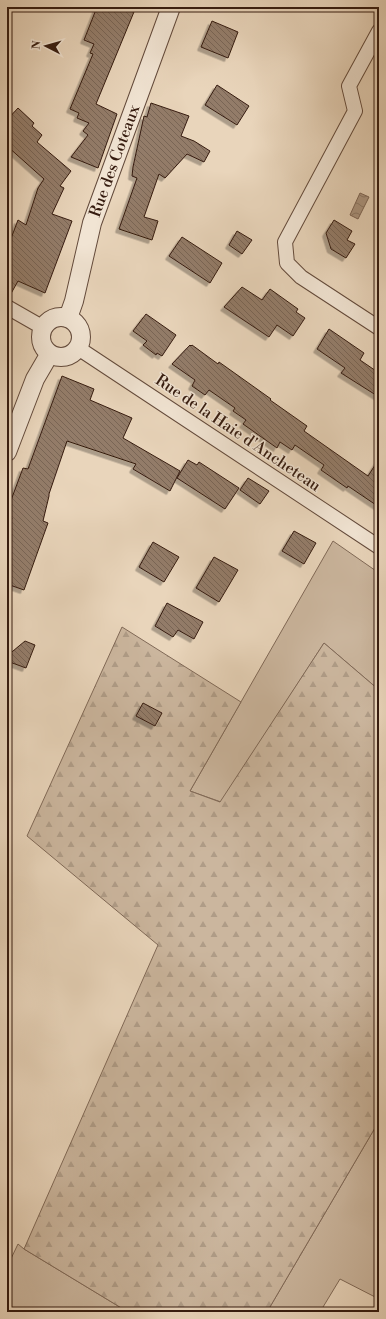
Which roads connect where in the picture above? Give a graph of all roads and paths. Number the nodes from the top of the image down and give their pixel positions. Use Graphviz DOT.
graph roads {
  1 [pos="171,7"];
  2 [pos="379,31"];
  3 [pos="7,307"];
  4 [pos="68,318"];
  5 [pos="42,327"];
  6 [pos="379,328"];
  7 [pos="78,348"];
  8 [pos="49,355"];
  9 [pos="7,452"];
  10 [pos="379,547"];
  1 -- 4 [label="street, Rue des Coteaux"];
  2 -- 6 [label="street"];
  3 -- 5 [label="street"];
  4 -- 5 [label="street"];
  4 -- 7 [label="street"];
  5 -- 8 [label="street"];
  7 -- 8 [label="street"];
  7 -- 10 [label="street, Rue de la Haie d'Ancheteau"];
  8 -- 9 [label="street"];
}
